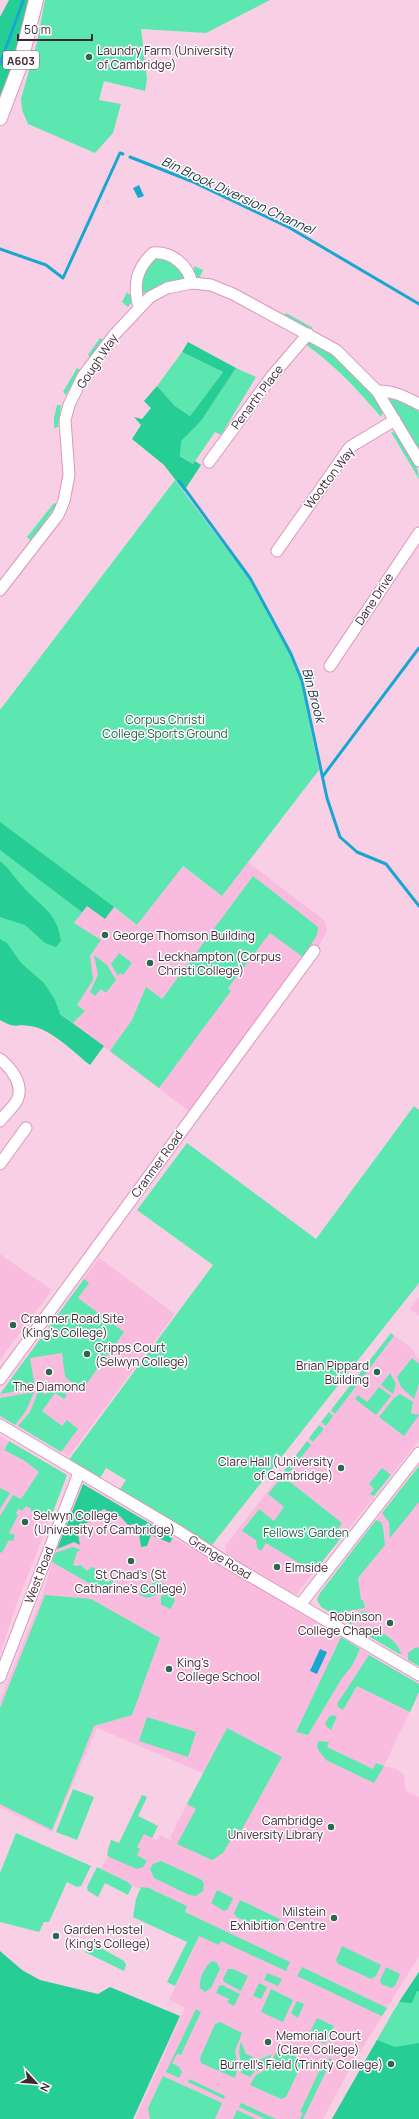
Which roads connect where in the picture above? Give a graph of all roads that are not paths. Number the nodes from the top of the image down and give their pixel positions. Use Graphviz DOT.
graph roads {
  1 [pos="36,0"];
  2 [pos="0,118"];
  3 [pos="192,282"];
  4 [pos="139,307"];
  5 [pos="308,334"];
  6 [pos="377,391"];
  7 [pos="419,404"];
  8 [pos="395,420"];
  9 [pos="419,461"];
  10 [pos="209,462"];
  11 [pos="419,533"];
  12 [pos="277,551"];
  13 [pos="0,590"];
  14 [pos="330,666"];
  15 [pos="314,951"];
  16 [pos="0,1059"];
  17 [pos="1,1116"];
  18 [pos="26,1128"];
  19 [pos="0,1164"];
  20 [pos="0,1379"];
  21 [pos="0,1425"];
  22 [pos="419,1452"];
  23 [pos="78,1473"];
  24 [pos="300,1605"];
  25 [pos="419,1675"];
  26 [pos="0,1677"];
  1 -- 2 [label="main road, A603"];
  3 -- 4 [label="street, Gough Way"];
  3 -- 4 [label="street"];
  3 -- 5 [label="street, Gough Way"];
  4 -- 13 [label="street, Gough Way"];
  5 -- 6 [label="street, Gough Way"];
  5 -- 10 [label="street, Penarth Place"];
  6 -- 7 [label="street"];
  6 -- 8 [label="street, Gough Way"];
  8 -- 9 [label="street, Gough Way"];
  8 -- 12 [label="street, Wootton Way"];
  11 -- 14 [label="street, Dane Drive"];
  15 -- 20 [label="street, Cranmer Road"];
  16 -- 17 [label="street"];
  18 -- 19 [label="street"];
  21 -- 23 [label="street, Grange Road"];
  22 -- 24 [label="street"];
  23 -- 24 [label="street, Grange Road"];
  23 -- 26 [label="street, West Road"];
  24 -- 25 [label="street, Grange Road"];
}
